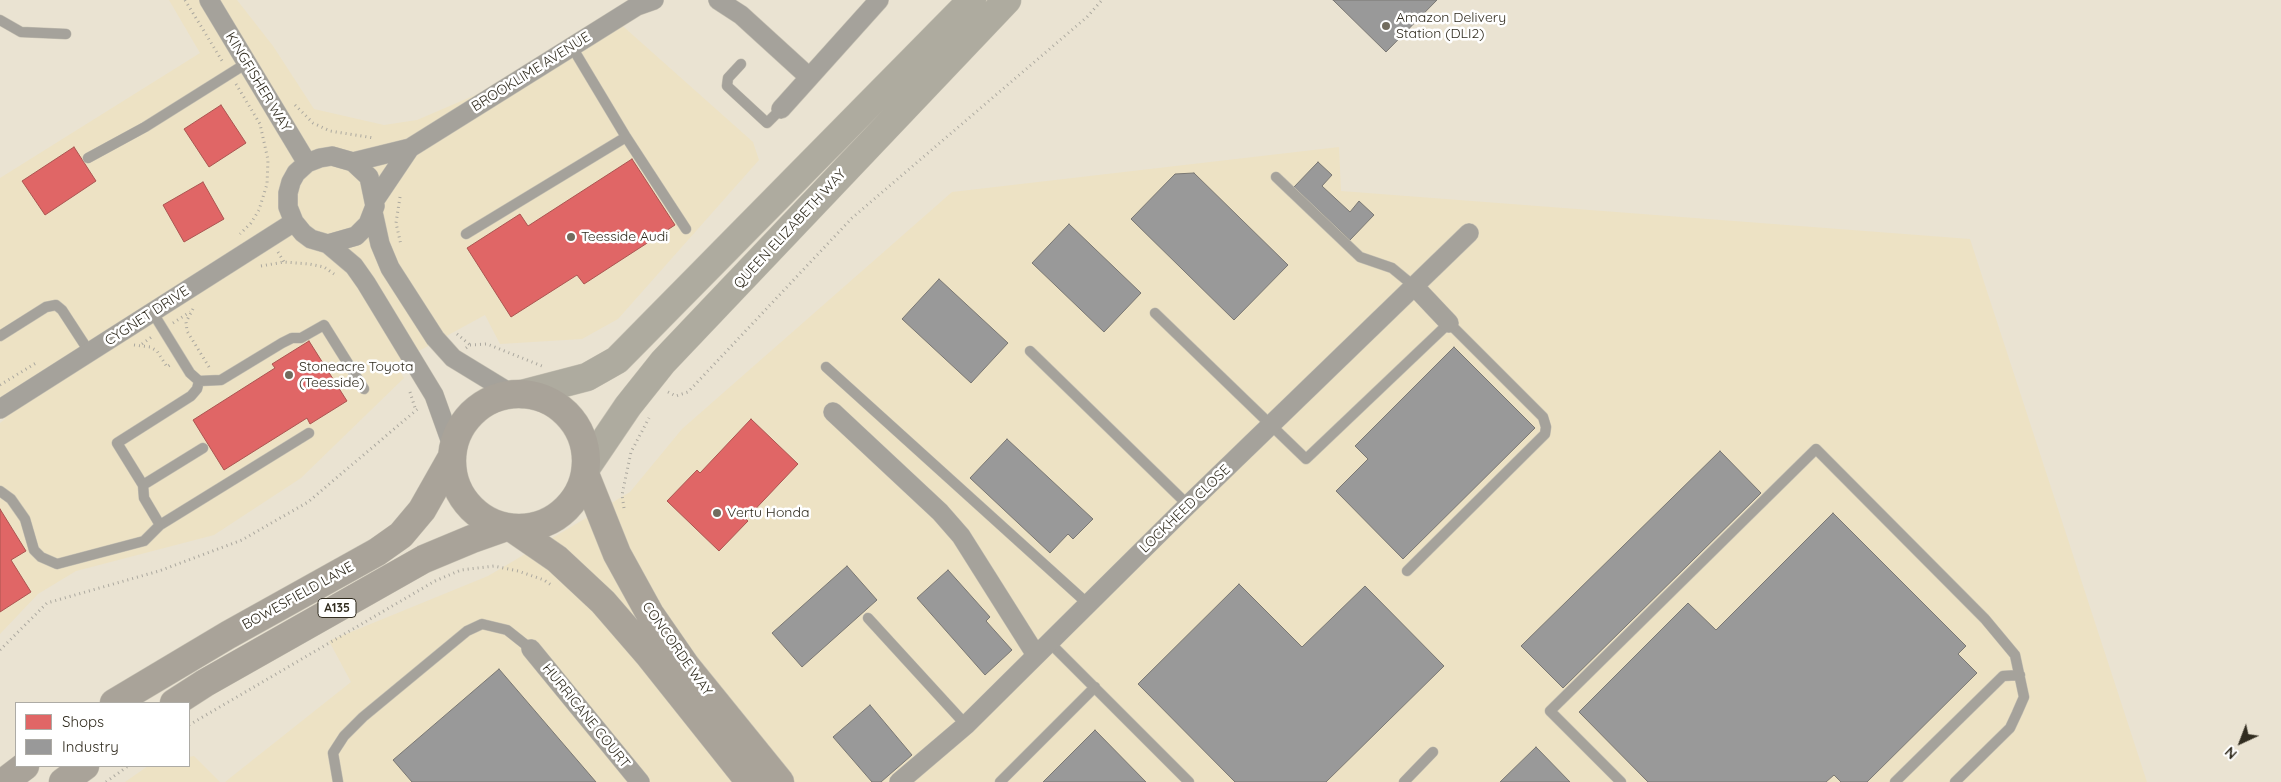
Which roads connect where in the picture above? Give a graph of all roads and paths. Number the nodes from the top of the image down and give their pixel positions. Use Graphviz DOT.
graph roads {
  1 [pos="185,0"];
  2 [pos="208,0"];
  3 [pos="718,0"];
  4 [pos="879,0"];
  5 [pos="972,0"];
  6 [pos="1007,0"];
  7 [pos="1102,0"];
  8 [pos="642,2"];
  9 [pos="0,20"];
  10 [pos="66,34"];
  11 [pos="572,47"];
  12 [pos="247,63"];
  13 [pos="741,64"];
  14 [pos="229,74"];
  15 [pos="809,77"];
  16 [pos="781,109"];
  17 [pos="626,138"];
  18 [pos="410,148"];
  19 [pos="88,158"];
  20 [pos="353,162"];
  21 [pos="307,164"];
  22 [pos="1276,178"];
  23 [pos="374,206"];
  24 [pos="294,222"];
  25 [pos="686,229"];
  26 [pos="1469,233"];
  27 [pos="466,234"];
  28 [pos="232,239"];
  29 [pos="328,244"];
  30 [pos="255,269"];
  31 [pos="340,279"];
  32 [pos="1415,287"];
  33 [pos="195,307"];
  34 [pos="153,312"];
  35 [pos="1155,313"];
  36 [pos="1449,323"];
  37 [pos="0,336"];
  38 [pos="470,345"];
  39 [pos="132,346"];
  40 [pos="1030,351"];
  41 [pos="90,353"];
  42 [pos="181,358"];
  43 [pos="38,362"];
  44 [pos="548,366"];
  45 [pos="826,367"];
  46 [pos="217,380"];
  47 [pos="199,381"];
  48 [pos="0,385"];
  49 [pos="672,385"];
  50 [pos="364,389"];
  51 [pos="410,390"];
  52 [pos="517,394"];
  53 [pos="0,409"];
  54 [pos="834,412"];
  55 [pos="652,413"];
  56 [pos="1271,427"];
  57 [pos="309,432"];
  58 [pos="203,448"];
  59 [pos="452,453"];
  60 [pos="585,471"];
  61 [pos="143,485"];
  62 [pos="0,491"];
  63 [pos="1188,505"];
  64 [pos="624,512"];
  65 [pos="160,525"];
  66 [pos="509,527"];
  67 [pos="1408,571"];
  68 [pos="552,586"];
  69 [pos="1088,604"];
  70 [pos="868,618"];
  71 [pos="1043,648"];
  72 [pos="531,649"];
  73 [pos="0,650"];
  74 [pos="2020,675"];
  75 [pos="1095,687"];
  76 [pos="116,702"];
  77 [pos="176,702"];
  78 [pos="190,724"];
  79 [pos="966,725"];
  80 [pos="1433,752"];
  81 [pos="24,767"];
  82 [pos="84,767"];
  83 [pos="127,767"];
  84 [pos="4,782"];
  85 [pos="63,782"];
  86 [pos="106,782"];
  87 [pos="338,782"];
  88 [pos="640,782"];
  89 [pos="750,782"];
  90 [pos="780,782"];
  91 [pos="900,782"];
  92 [pos="1000,782"];
  93 [pos="1189,782"];
  94 [pos="1404,782"];
  95 [pos="1622,782"];
  96 [pos="1895,782"];
  97 [pos="1955,782"];
  1 -- 14 [label="path"];
  2 -- 12 [label="street, KINGFISHER WAY"];
  3 -- 15 [label="street"];
  4 -- 15 [label="street"];
  5 -- 52 [label="street, QUEEN ELIZABETH WAY"];
  6 -- 60 [label="street, QUEEN ELIZABETH WAY"];
  7 -- 49 [label="path"];
  8 -- 11 [label="street, BROOKLIME AVENUE"];
  9 -- 10 [label="lane"];
  11 -- 17 [label="lane"];
  11 -- 18 [label="street, BROOKLIME AVENUE"];
  12 -- 14 [label="lane"];
  12 -- 21 [label="street, KINGFISHER WAY"];
  13 -- 16 [label="lane"];
  14 -- 19 [label="lane"];
  14 -- 28 [label="path"];
  15 -- 16 [label="street"];
  17 -- 25 [label="lane"];
  17 -- 27 [label="lane"];
  18 -- 20 [label="street"];
  18 -- 23 [label="street"];
  20 -- 21 [label="street"];
  20 -- 23 [label="street"];
  21 -- 24 [label="street"];
  22 -- 32 [label="lane"];
  23 -- 29 [label="street"];
  23 -- 52 [label="street"];
  24 -- 29 [label="street"];
  24 -- 34 [label="street, CYGNET DRIVE"];
  26 -- 32 [label="street, LOCKHEED CLOSE"];
  29 -- 59 [label="street"];
  30 -- 31 [label="path"];
  32 -- 36 [label="street"];
  32 -- 56 [label="street, LOCKHEED CLOSE"];
  33 -- 46 [label="path"];
  34 -- 41 [label="street, CYGNET DRIVE"];
  34 -- 42 [label="lane"];
  35 -- 56 [label="lane"];
  36 -- 56 [label="lane"];
  36 -- 67 [label="lane"];
  37 -- 41 [label="lane"];
  38 -- 44 [label="path"];
  39 -- 42 [label="path"];
  40 -- 63 [label="lane"];
  41 -- 53 [label="street, CYGNET DRIVE"];
  42 -- 47 [label="lane"];
  43 -- 48 [label="path"];
  45 -- 69 [label="lane"];
  46 -- 47 [label="lane"];
  46 -- 50 [label="lane"];
  47 -- 61 [label="lane"];
  51 -- 73 [label="path"];
  52 -- 59 [label="main road, A135"];
  52 -- 60 [label="main road, A135"];
  54 -- 71 [label="street"];
  55 -- 64 [label="path"];
  56 -- 63 [label="street, LOCKHEED CLOSE"];
  57 -- 65 [label="lane"];
  58 -- 61 [label="lane"];
  59 -- 66 [label="main road"];
  59 -- 76 [label="main road, BOWESFIELD LANE / A135"];
  60 -- 66 [label="main road, A135"];
  60 -- 90 [label="main road, CONCORDE WAY / A135"];
  61 -- 65 [label="lane"];
  62 -- 65 [label="lane"];
  63 -- 69 [label="street, LOCKHEED CLOSE"];
  66 -- 77 [label="main road, A135"];
  66 -- 89 [label="main road, CONCORDE WAY"];
  68 -- 78 [label="path"];
  69 -- 71 [label="street, LOCKHEED CLOSE"];
  70 -- 79 [label="lane"];
  71 -- 75 [label="lane"];
  71 -- 79 [label="street, LOCKHEED CLOSE"];
  72 -- 87 [label="lane"];
  72 -- 88 [label="street, HURRICANE COURT"];
  74 -- 95 [label="lane"];
  74 -- 96 [label="lane"];
  74 -- 97 [label="lane"];
  75 -- 92 [label="lane"];
  75 -- 93 [label="lane"];
  79 -- 91 [label="street, LOCKHEED CLOSE"];
  80 -- 94 [label="lane"];
  81 -- 84 [label="main road"];
  82 -- 85 [label="main road"];
  83 -- 86 [label="path"];
}
